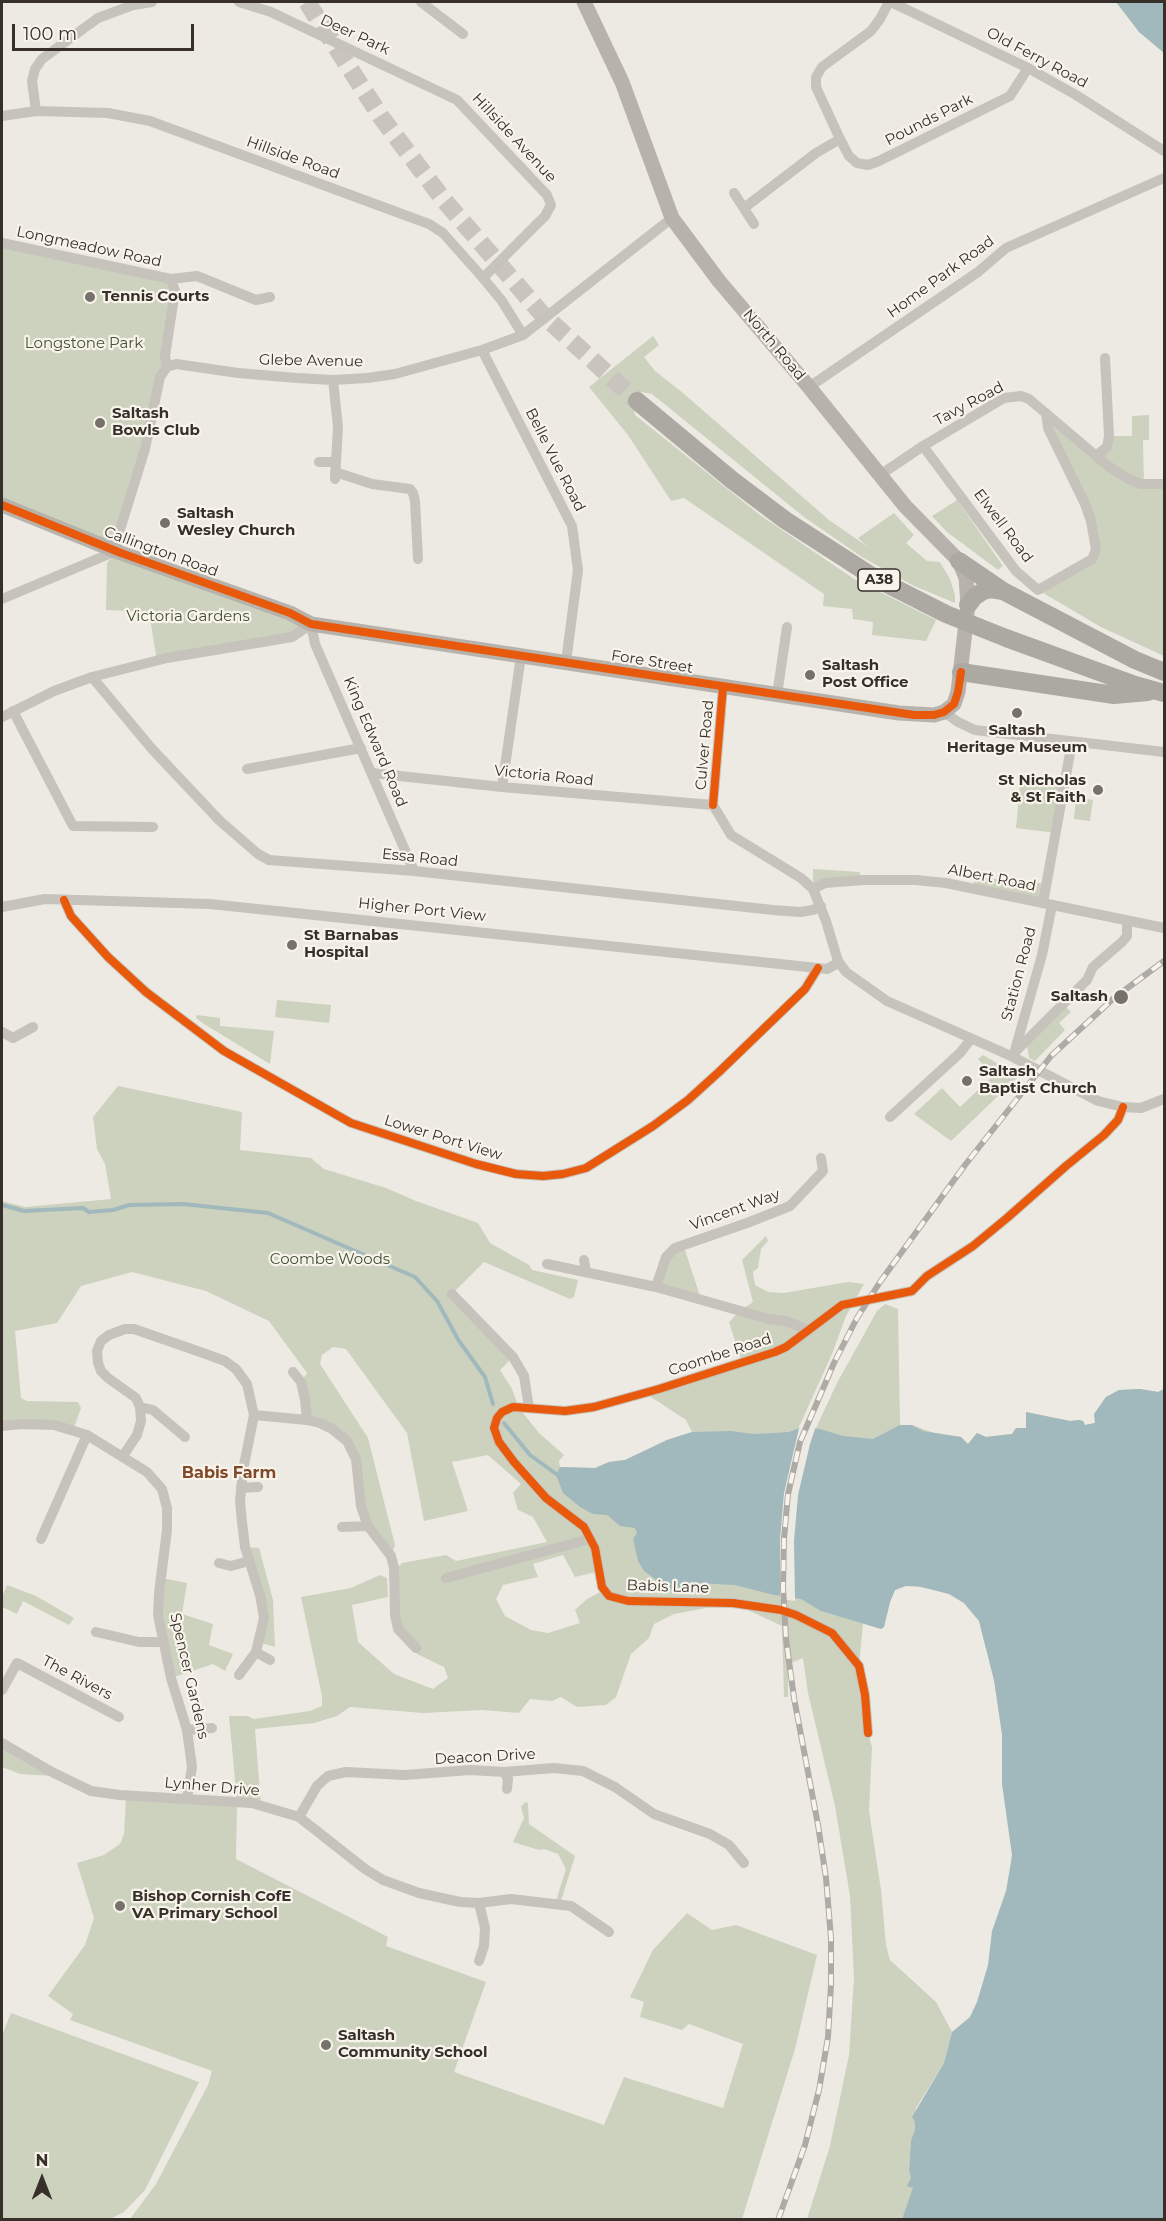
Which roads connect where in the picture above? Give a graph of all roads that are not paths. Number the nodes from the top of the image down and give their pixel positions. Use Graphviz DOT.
graph roads {
  1 [pos="152,2"];
  2 [pos="238,2"];
  3 [pos="421,2"];
  4 [pos="584,2"];
  5 [pos="890,2"];
  6 [pos="463,34"];
  7 [pos="1028,68"];
  8 [pos="457,100"];
  9 [pos="36,111"];
  10 [pos="2,116"];
  11 [pos="840,139"];
  12 [pos="1164,151"];
  13 [pos="1164,178"];
  14 [pos="734,193"];
  15 [pos="744,208"];
  16 [pos="672,218"];
  17 [pos="754,224"];
  18 [pos="2,243"];
  19 [pos="483,278"];
  20 [pos="171,279"];
  21 [pos="270,297"];
  22 [pos="523,335"];
  23 [pos="482,350"];
  24 [pos="1105,358"];
  25 [pos="167,367"];
  26 [pos="333,380"];
  27 [pos="809,387"];
  28 [pos="637,401"];
  29 [pos="1046,412"];
  30 [pos="923,446"];
  31 [pos="1097,455"];
  32 [pos="319,462"];
  33 [pos="335,471"];
  34 [pos="880,475"];
  35 [pos="1164,484"];
  36 [pos="2,505"];
  37 [pos="114,549"];
  38 [pos="418,558"];
  39 [pos="959,561"];
  40 [pos="1003,591"];
  41 [pos="2,598"];
  42 [pos="968,605"];
  43 [pos="310,624"];
  44 [pos="787,627"];
  45 [pos="521,656"];
  46 [pos="566,662"];
  47 [pos="960,672"];
  48 [pos="1164,672"];
  49 [pos="92,677"];
  50 [pos="723,687"];
  51 [pos="1161,692"];
  52 [pos="777,695"];
  53 [pos="13,711"];
  54 [pos="944,712"];
  55 [pos="2,717"];
  56 [pos="1072,742"];
  57 [pos="361,748"];
  58 [pos="1164,752"];
  59 [pos="247,769"];
  60 [pos="372,773"];
  61 [pos="502,787"];
  62 [pos="713,806"];
  63 [pos="153,827"];
  64 [pos="414,871"];
  65 [pos="813,889"];
  66 [pos="64,900"];
  67 [pos="1048,904"];
  68 [pos="821,906"];
  69 [pos="2,907"];
  70 [pos="1127,921"];
  71 [pos="1164,928"];
  72 [pos="838,963"];
  73 [pos="818,968"];
  74 [pos="33,1028"];
  75 [pos="2,1032"];
  76 [pos="971,1039"];
  77 [pos="1016,1056"];
  78 [pos="1164,1099"];
  79 [pos="1123,1107"];
  80 [pos="890,1117"];
  81 [pos="821,1158"];
  82 [pos="584,1260"];
  83 [pos="547,1264"];
  84 [pos="585,1272"];
  85 [pos="656,1287"];
  86 [pos="452,1294"];
  87 [pos="808,1330"];
  88 [pos="293,1372"];
  89 [pos="140,1407"];
  90 [pos="529,1408"];
  91 [pos="254,1415"];
  92 [pos="307,1420"];
  93 [pos="2,1426"];
  94 [pos="87,1435"];
  95 [pos="185,1437"];
  96 [pos="123,1456"];
  97 [pos="258,1487"];
  98 [pos="241,1488"];
  99 [pos="368,1526"];
  100 [pos="342,1527"];
  101 [pos="41,1539"];
  102 [pos="590,1539"];
  103 [pos="249,1561"];
  104 [pos="219,1563"];
  105 [pos="446,1578"];
  106 [pos="96,1632"];
  107 [pos="163,1642"];
  108 [pos="416,1648"];
  109 [pos="256,1652"];
  110 [pos="270,1660"];
  111 [pos="239,1675"];
  112 [pos="2,1690"];
  113 [pos="118,1717"];
  114 [pos="212,1728"];
  115 [pos="187,1730"];
  116 [pos="868,1733"];
  117 [pos="2,1743"];
  118 [pos="504,1772"];
  119 [pos="507,1789"];
  120 [pos="188,1798"];
  121 [pos="299,1817"];
  122 [pos="744,1863"];
  123 [pos="479,1903"];
  124 [pos="609,1932"];
  125 [pos="479,1961"];
  1 -- 9 [label="street"];
  2 -- 8 [label="street, Deer Park"];
  3 -- 6 [label="street"];
  4 -- 16 [label="street, North Road"];
  5 -- 7 [label="street, Old Ferry Road"];
  5 -- 11 [label="street, Pounds Park"];
  7 -- 11 [label="street, Pounds Park"];
  7 -- 12 [label="street, Old Ferry Road"];
  8 -- 19 [label="street, Hillside Avenue"];
  9 -- 10 [label="street, Hillside Road"];
  9 -- 19 [label="street, Hillside Road"];
  11 -- 15 [label="street"];
  13 -- 27 [label="street, Home Park Road"];
  14 -- 15 [label="street"];
  15 -- 17 [label="street"];
  16 -- 22 [label="street, Glebe Avenue"];
  16 -- 27 [label="street, North Road"];
  18 -- 20 [label="street, Longmeadow Road"];
  19 -- 22 [label="street, Hillside Road"];
  20 -- 21 [label="street, Longmeadow Road"];
  20 -- 25 [label="street, Longmeadow Road"];
  22 -- 23 [label="street, Glebe Avenue"];
  23 -- 26 [label="street, Glebe Avenue"];
  23 -- 46 [label="street, Belle Vue Road"];
  24 -- 31 [label="street"];
  25 -- 26 [label="street, Glebe Avenue"];
  25 -- 37 [label="street"];
  26 -- 33 [label="street"];
  27 -- 34 [label="street, North Road"];
  28 -- 51 [label="highway, A38"];
  29 -- 30 [label="street, Tavy Road"];
  29 -- 30 [label="street, Elwell Road"];
  29 -- 31 [label="street, Tavy Road"];
  30 -- 34 [label="street, Tavy Road"];
  31 -- 35 [label="street, Tavy Road"];
  32 -- 33 [label="street"];
  33 -- 38 [label="street"];
  34 -- 39 [label="street, North Road"];
  36 -- 37 [label="street, Callington Road"];
  37 -- 41 [label="street"];
  37 -- 43 [label="street, Callington Road"];
  39 -- 40 [label="highway"];
  39 -- 42 [label="street, North Road"];
  40 -- 42 [label="highway"];
  40 -- 48 [label="highway"];
  42 -- 47 [label="street, North Road"];
  43 -- 45 [label="street, Fore Street"];
  43 -- 49 [label="street"];
  43 -- 57 [label="street, King Edward Road"];
  44 -- 52 [label="street"];
  45 -- 46 [label="street, Fore Street"];
  45 -- 61 [label="street"];
  46 -- 50 [label="street, Fore Street"];
  47 -- 51 [label="highway, A38"];
  47 -- 54 [label="street"];
  49 -- 53 [label="street"];
  49 -- 64 [label="street, Essa Road"];
  50 -- 52 [label="street, Fore Street"];
  50 -- 62 [label="street, Culver Road"];
  52 -- 54 [label="street, Fore Street"];
  53 -- 55 [label="street"];
  53 -- 63 [label="street"];
  54 -- 56 [label="street"];
  56 -- 58 [label="street"];
  56 -- 67 [label="street, Station Road"];
  57 -- 59 [label="street"];
  57 -- 60 [label="street, King Edward Road"];
  60 -- 61 [label="street, Victoria Road"];
  60 -- 64 [label="street, King Edward Road"];
  61 -- 62 [label="street, Victoria Road"];
  62 -- 65 [label="street, Culver Road"];
  64 -- 68 [label="street, Essa Road"];
  65 -- 67 [label="street, Albert Road"];
  65 -- 68 [label="street, Culver Road"];
  66 -- 69 [label="street, Higher Port View"];
  66 -- 73 [label="street, Higher Port View"];
  66 -- 73 [label="street, Lower Port View"];
  67 -- 70 [label="street, Albert Road"];
  67 -- 77 [label="street, Station Road"];
  68 -- 72 [label="street, Culver Road"];
  70 -- 71 [label="street, Albert Road"];
  70 -- 77 [label="street"];
  72 -- 73 [label="street, Higher Port View"];
  72 -- 76 [label="street"];
  74 -- 75 [label="street"];
  76 -- 77 [label="street"];
  76 -- 80 [label="street"];
  77 -- 79 [label="street"];
  78 -- 79 [label="street"];
  79 -- 87 [label="street, Coombe Road"];
  81 -- 85 [label="street, Vincent Way"];
  82 -- 84 [label="street"];
  83 -- 84 [label="street"];
  84 -- 85 [label="street"];
  85 -- 87 [label="street"];
  86 -- 90 [label="street"];
  87 -- 90 [label="street, Coombe Road"];
  88 -- 92 [label="street"];
  89 -- 91 [label="street"];
  89 -- 95 [label="street"];
  89 -- 96 [label="street"];
  90 -- 102 [label="street, Babis Lane"];
  91 -- 92 [label="street"];
  91 -- 98 [label="street"];
  92 -- 99 [label="street"];
  93 -- 94 [label="street, Spencer Gardens"];
  94 -- 96 [label="street, Spencer Gardens"];
  94 -- 101 [label="street"];
  96 -- 107 [label="street, Spencer Gardens"];
  97 -- 98 [label="street"];
  98 -- 103 [label="street"];
  99 -- 100 [label="street"];
  99 -- 108 [label="street"];
  102 -- 105 [label="street"];
  102 -- 116 [label="street, Babis Lane"];
  103 -- 104 [label="street"];
  103 -- 109 [label="street"];
  106 -- 107 [label="street"];
  107 -- 115 [label="street, Spencer Gardens"];
  109 -- 110 [label="street"];
  109 -- 111 [label="street"];
  112 -- 113 [label="street, The Rivers"];
  114 -- 115 [label="street"];
  115 -- 120 [label="street, Spencer Gardens"];
  117 -- 120 [label="street, Lynher Drive"];
  118 -- 119 [label="street"];
  118 -- 121 [label="street, Deacon Drive"];
  118 -- 122 [label="street, Deacon Drive"];
  120 -- 121 [label="street, Lynher Drive"];
  121 -- 123 [label="street, Lynher Drive"];
  123 -- 124 [label="street, Lynher Drive"];
  123 -- 125 [label="street"];
}
